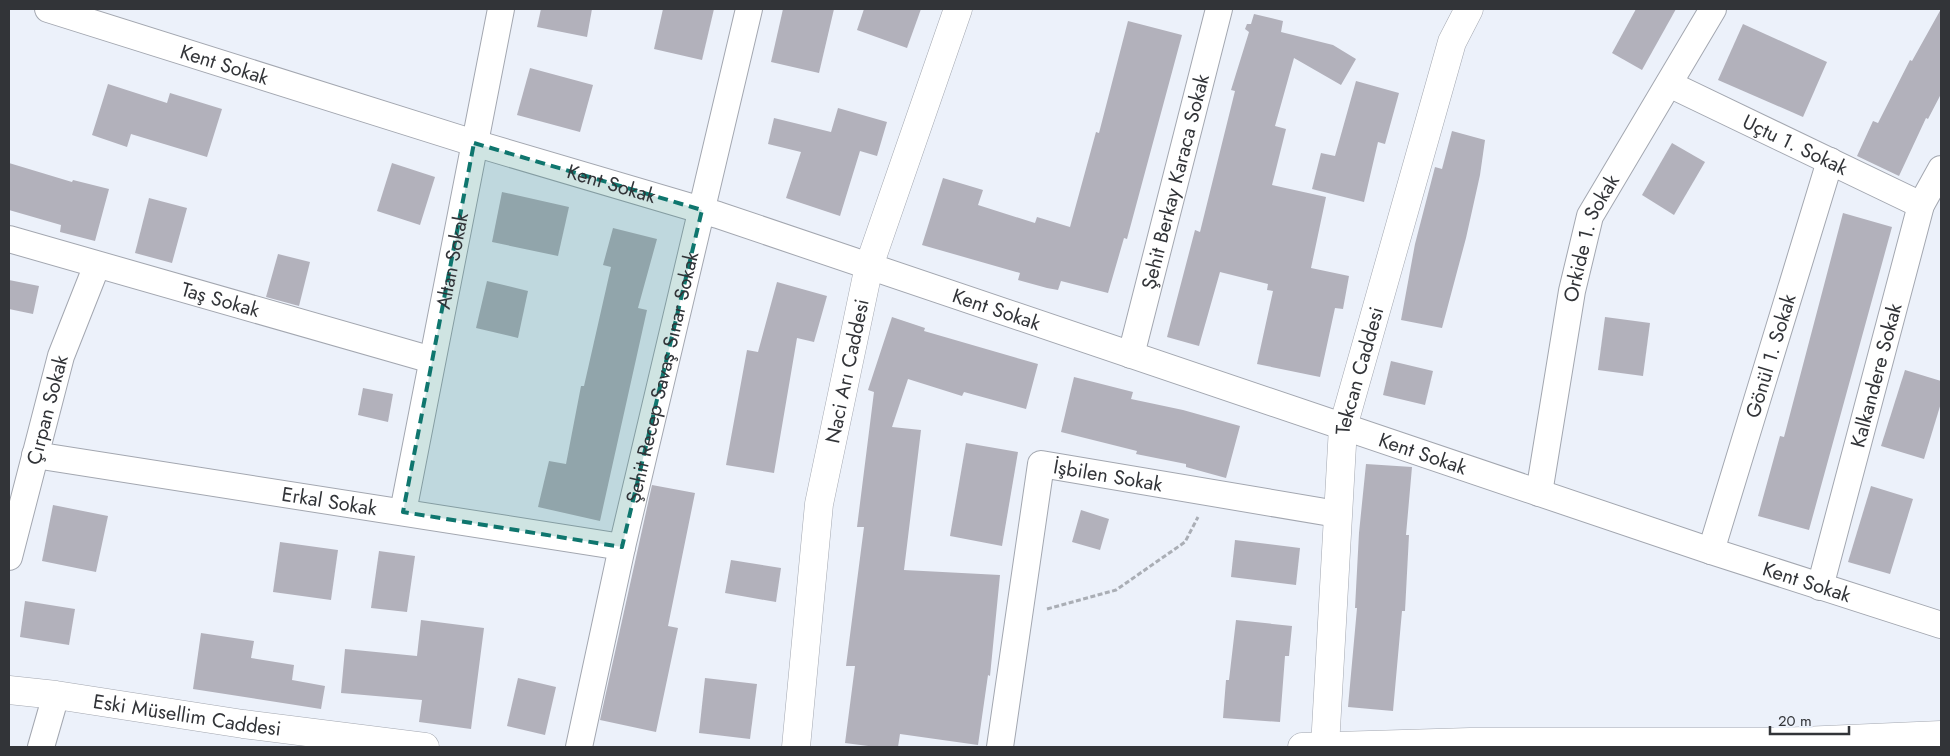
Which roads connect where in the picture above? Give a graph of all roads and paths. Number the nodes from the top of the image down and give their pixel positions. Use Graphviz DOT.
graph roads {
  1 [pos="48,9"];
  2 [pos="501,9"];
  3 [pos="749,9"];
  4 [pos="958,9"];
  5 [pos="1219,9"];
  6 [pos="1468,9"];
  7 [pos="1713,9"];
  8 [pos="1669,84"];
  9 [pos="474,143"];
  10 [pos="1830,161"];
  11 [pos="1941,169"];
  12 [pos="1921,205"];
  13 [pos="702,210"];
  14 [pos="9,239"];
  15 [pos="97,265"];
  16 [pos="869,266"];
  17 [pos="1131,355"];
  18 [pos="432,360"];
  19 [pos="1343,427"];
  20 [pos="35,455"];
  21 [pos="1211,493"];
  22 [pos="1539,493"];
  23 [pos="403,512"];
  24 [pos="1337,514"];
  25 [pos="622,547"];
  26 [pos="1711,551"];
  27 [pos="9,557"];
  28 [pos="1820,587"];
  29 [pos="1020,616"];
  30 [pos="1941,624"];
  31 [pos="9,690"];
  32 [pos="56,694"];
  33 [pos="1941,735"];
  34 [pos="41,747"];
  35 [pos="425,747"];
  36 [pos="579,747"];
  37 [pos="796,747"];
  38 [pos="1000,747"];
  39 [pos="1317,747"];
  1 -- 9 [label="street, Kent Sokak"];
  2 -- 9 [label="street, Altan Sokak"];
  3 -- 13 [label="street, Şehit Recep Savaş Sınar Sokak"];
  4 -- 16 [label="street, Naci Arı Caddesi"];
  5 -- 17 [label="street, Şehit Berkay Karaca Sokak"];
  6 -- 19 [label="street, Tekcan Caddesi"];
  7 -- 8 [label="street, Orkide 1. Sokak"];
  8 -- 10 [label="street, Uçtu 1. Sokak"];
  8 -- 22 [label="street, Orkide 1. Sokak"];
  9 -- 13 [label="street, Kent Sokak"];
  9 -- 18 [label="street, Altan Sokak"];
  10 -- 12 [label="street, Uçtu 1. Sokak"];
  10 -- 26 [label="street, Gönül 1. Sokak"];
  11 -- 12 [label="street, Kalkandere Sokak"];
  12 -- 28 [label="street, Kalkandere Sokak"];
  13 -- 16 [label="street, Kent Sokak"];
  13 -- 25 [label="street, Şehit Recep Savaş Sınar Sokak"];
  14 -- 15 [label="street, Taş Sokak"];
  15 -- 18 [label="street, Taş Sokak"];
  15 -- 20 [label="street, Çırpan Sokak"];
  16 -- 17 [label="street, Kent Sokak"];
  16 -- 37 [label="street, Naci Arı Caddesi"];
  17 -- 19 [label="street, Kent Sokak"];
  18 -- 23 [label="street, Altan Sokak"];
  19 -- 22 [label="street, Kent Sokak"];
  19 -- 24 [label="street, Tekcan Caddesi"];
  20 -- 23 [label="street, Erkal Sokak"];
  20 -- 27 [label="street, Çırpan Sokak"];
  21 -- 24 [label="street, İşbilen Sokak"];
  21 -- 29 [label="path"];
  21 -- 29 [label="street, İşbilen Sokak"];
  22 -- 26 [label="street, Kent Sokak"];
  23 -- 25 [label="street, Erkal Sokak"];
  24 -- 39 [label="street, Tekcan Caddesi"];
  25 -- 36 [label="street, Şehit Recep Savaş Sınar Sokak"];
  26 -- 28 [label="street, Kent Sokak"];
  28 -- 30 [label="street, Kent Sokak"];
  29 -- 38 [label="street, İşbilen Sokak"];
  31 -- 32 [label="street, Eski Müsellim Caddesi"];
  32 -- 34 [label="street"];
  32 -- 35 [label="street, Eski Müsellim Caddesi"];
  33 -- 39 [label="street"];
}
